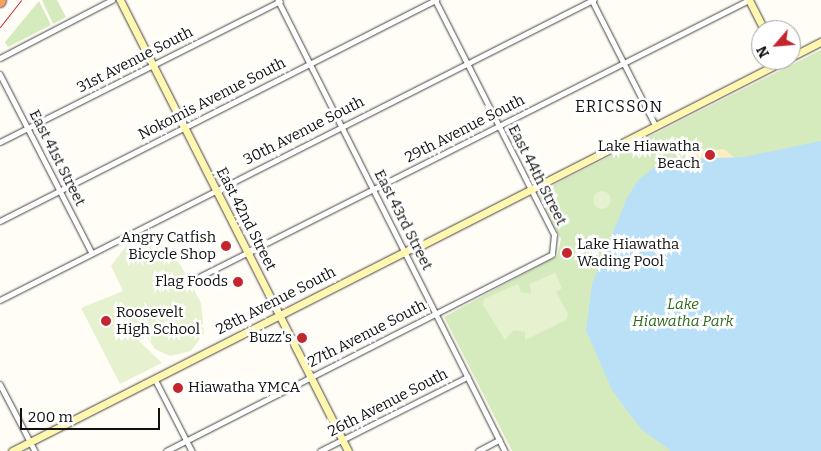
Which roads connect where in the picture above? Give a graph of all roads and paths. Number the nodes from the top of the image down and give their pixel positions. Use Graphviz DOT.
graph roads {
  1 [pos="112,0"];
  2 [pos="120,0"];
  3 [pos="279,0"];
  4 [pos="436,0"];
  5 [pos="593,0"];
  6 [pos="749,0"];
  7 [pos="759,20"];
  8 [pos="821,42"];
  9 [pos="801,52"];
  10 [pos="0,58"];
  11 [pos="310,63"];
  12 [pos="467,63"];
  13 [pos="624,63"];
  14 [pos="153,64"];
  15 [pos="764,70"];
  16 [pos="0,74"];
  17 [pos="342,126"];
  18 [pos="499,126"];
  19 [pos="185,127"];
  20 [pos="28,128"];
  21 [pos="652,128"];
  22 [pos="0,142"];
  23 [pos="373,189"];
  24 [pos="530,189"];
  25 [pos="216,190"];
  26 [pos="60,191"];
  27 [pos="0,221"];
  28 [pos="248,252"];
  29 [pos="404,252"];
  30 [pos="92,253"];
  31 [pos="552,254"];
  32 [pos="193,280"];
  33 [pos="0,300"];
  34 [pos="436,313"];
  35 [pos="280,314"];
  36 [pos="311,377"];
  37 [pos="467,377"];
  38 [pos="155,379"];
  39 [pos="0,384"];
  40 [pos="343,440"];
  41 [pos="499,440"];
  42 [pos="187,441"];
  43 [pos="30,442"];
  44 [pos="12,451"];
  45 [pos="35,451"];
  46 [pos="166,451"];
  47 [pos="192,451"];
  48 [pos="320,451"];
  49 [pos="348,451"];
  50 [pos="478,451"];
  51 [pos="505,451"];
  1 -- 10 [label="street"];
  2 -- 14 [label="street, East 42nd Street"];
  3 -- 11 [label="street, East 43rd Street"];
  3 -- 14 [label="street, 31st Avenue South"];
  4 -- 11 [label="street, Nokomis Avenue South"];
  4 -- 12 [label="street, East 44th Street"];
  5 -- 12 [label="street, 30th Avenue South"];
  5 -- 13 [label="street"];
  6 -- 7 [label="street"];
  6 -- 13 [label="street, 29th Avenue South"];
  8 -- 9 [label="street"];
  11 -- 17 [label="street, East 43rd Street"];
  11 -- 19 [label="street, Nokomis Avenue South"];
  12 -- 17 [label="street, 30th Avenue South"];
  12 -- 18 [label="street, East 44th Street"];
  13 -- 18 [label="street, 29th Avenue South"];
  13 -- 21 [label="street"];
  14 -- 19 [label="street, East 42nd Street"];
  14 -- 20 [label="street, 31st Avenue South"];
  15 -- 21 [label="street, 28th Avenue South"];
  16 -- 20 [label="street, East 41st Street"];
  17 -- 23 [label="street, East 43rd Street"];
  17 -- 25 [label="street, 30th Avenue South"];
  18 -- 23 [label="street, 29th Avenue South"];
  18 -- 24 [label="street, East 44th Street"];
  19 -- 25 [label="street, East 42nd Street"];
  19 -- 26 [label="street, Nokomis Avenue South"];
  20 -- 22 [label="street, 31st Avenue South"];
  20 -- 26 [label="street, East 41st Street"];
  21 -- 24 [label="street, 28th Avenue South"];
  23 -- 28 [label="street, 29th Avenue South"];
  23 -- 29 [label="street, East 43rd Street"];
  24 -- 29 [label="street, 28th Avenue South"];
  24 -- 31 [label="street, East 44th Street"];
  25 -- 28 [label="street, East 42nd Street"];
  25 -- 30 [label="street, 30th Avenue South"];
  26 -- 27 [label="street, Nokomis Avenue South"];
  26 -- 30 [label="street, East 41st Street"];
  28 -- 32 [label="street, 29th Avenue South"];
  28 -- 35 [label="street, East 42nd Street"];
  29 -- 34 [label="street, East 43rd Street"];
  29 -- 35 [label="street, 28th Avenue South"];
  30 -- 33 [label="street, 30th Avenue South"];
  31 -- 34 [label="street, 27th Avenue South"];
  34 -- 36 [label="street, 27th Avenue South"];
  34 -- 37 [label="street, East 43rd Street"];
  35 -- 36 [label="street, East 42nd Street"];
  35 -- 38 [label="street, 28th Avenue South"];
  36 -- 40 [label="street, East 42nd Street"];
  36 -- 42 [label="street, 27th Avenue South"];
  37 -- 40 [label="street, 26th Avenue South"];
  37 -- 41 [label="street, East 43rd Street"];
  38 -- 42 [label="street"];
  38 -- 43 [label="street, 28th Avenue South"];
  39 -- 43 [label="street"];
  40 -- 48 [label="street, 26th Avenue South"];
  40 -- 49 [label="street, East 42nd Street"];
  41 -- 50 [label="street"];
  41 -- 51 [label="street, East 43rd Street"];
  42 -- 46 [label="street, 27th Avenue South"];
  42 -- 47 [label="street"];
  43 -- 44 [label="street, 28th Avenue South"];
  43 -- 45 [label="street"];
}
